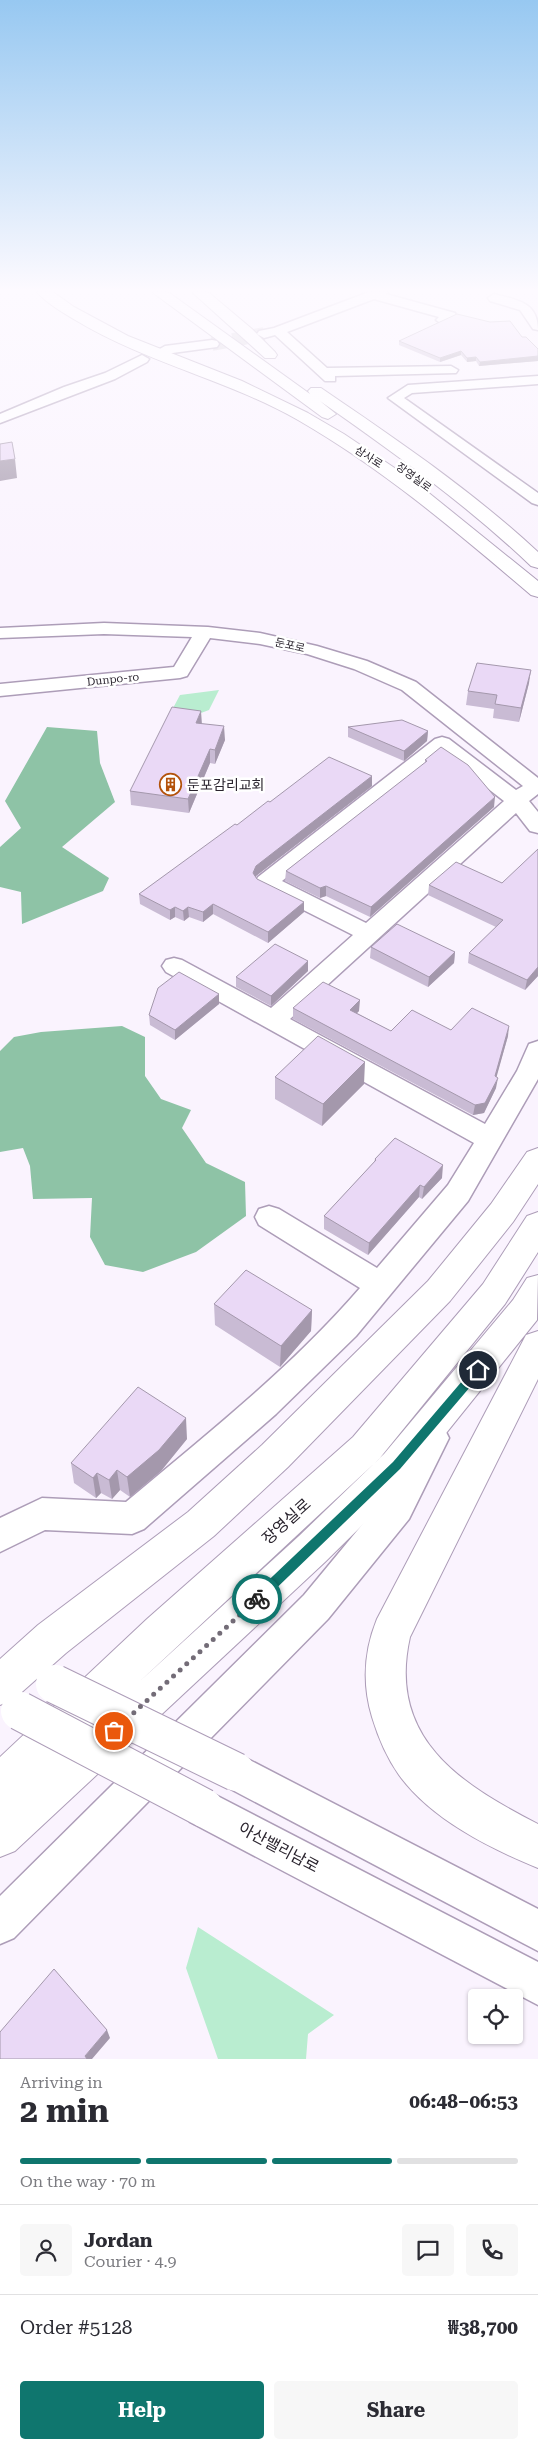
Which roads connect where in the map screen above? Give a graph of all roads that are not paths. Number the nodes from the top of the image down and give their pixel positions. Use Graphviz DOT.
graph roads {
  1 [pos="75,388"];
  2 [pos="240,388"];
  3 [pos="292,388"];
  4 [pos="311,388"];
  5 [pos="421,388"];
  6 [pos="0,419"];
  7 [pos="538,500"];
  8 [pos="538,562"];
  9 [pos="538,586"];
  10 [pos="538,591"];
  11 [pos="204,632"];
  12 [pos="0,633"];
  13 [pos="0,690"];
  14 [pos="536,787"];
  15 [pos="518,802"];
  16 [pos="538,826"];
  17 [pos="369,934"];
  18 [pos="174,966"];
  19 [pos="273,1020"];
  20 [pos="538,1050"];
  21 [pos="491,1140"];
  22 [pos="538,1160"];
  23 [pos="269,1217"];
  24 [pos="538,1225"];
  25 [pos="380,1284"];
  26 [pos="538,1288"];
  27 [pos="538,1345"];
  28 [pos="451,1402"];
  29 [pos="0,1536"];
  30 [pos="8,1684"];
  31 [pos="0,1786"];
  32 [pos="0,1836"];
  33 [pos="538,1847"];
  34 [pos="0,1924"];
  35 [pos="538,1931"];
  36 [pos="538,1984"];
  1 -- 6 [label="street"];
  2 -- 10 [label="highway, 삼사로"];
  3 -- 9 [label="highway, 장영실로"];
  4 -- 8 [label="highway, 장영실로"];
  5 -- 7 [label="street"];
  11 -- 12 [label="street, 둔포로"];
  11 -- 13 [label="street, Dunpo-ro"];
  11 -- 14 [label="street, 둔포로"];
  14 -- 15 [label="street"];
  15 -- 16 [label="street"];
  15 -- 17 [label="street"];
  15 -- 17 [label="street"];
  17 -- 19 [label="street"];
  18 -- 19 [label="street"];
  19 -- 21 [label="street"];
  20 -- 21 [label="street"];
  21 -- 25 [label="street"];
  22 -- 30 [label="highway"];
  23 -- 25 [label="street"];
  24 -- 31 [label="highway, 장영실로"];
  25 -- 29 [label="street"];
  26 -- 28 [label="highway"];
  27 -- 33 [label="highway"];
  28 -- 32 [label="highway"];
  28 -- 34 [label="street"];
  30 -- 35 [label="street, bridge"];
  30 -- 36 [label="street, 아산밸리남로, bridge"];
}
